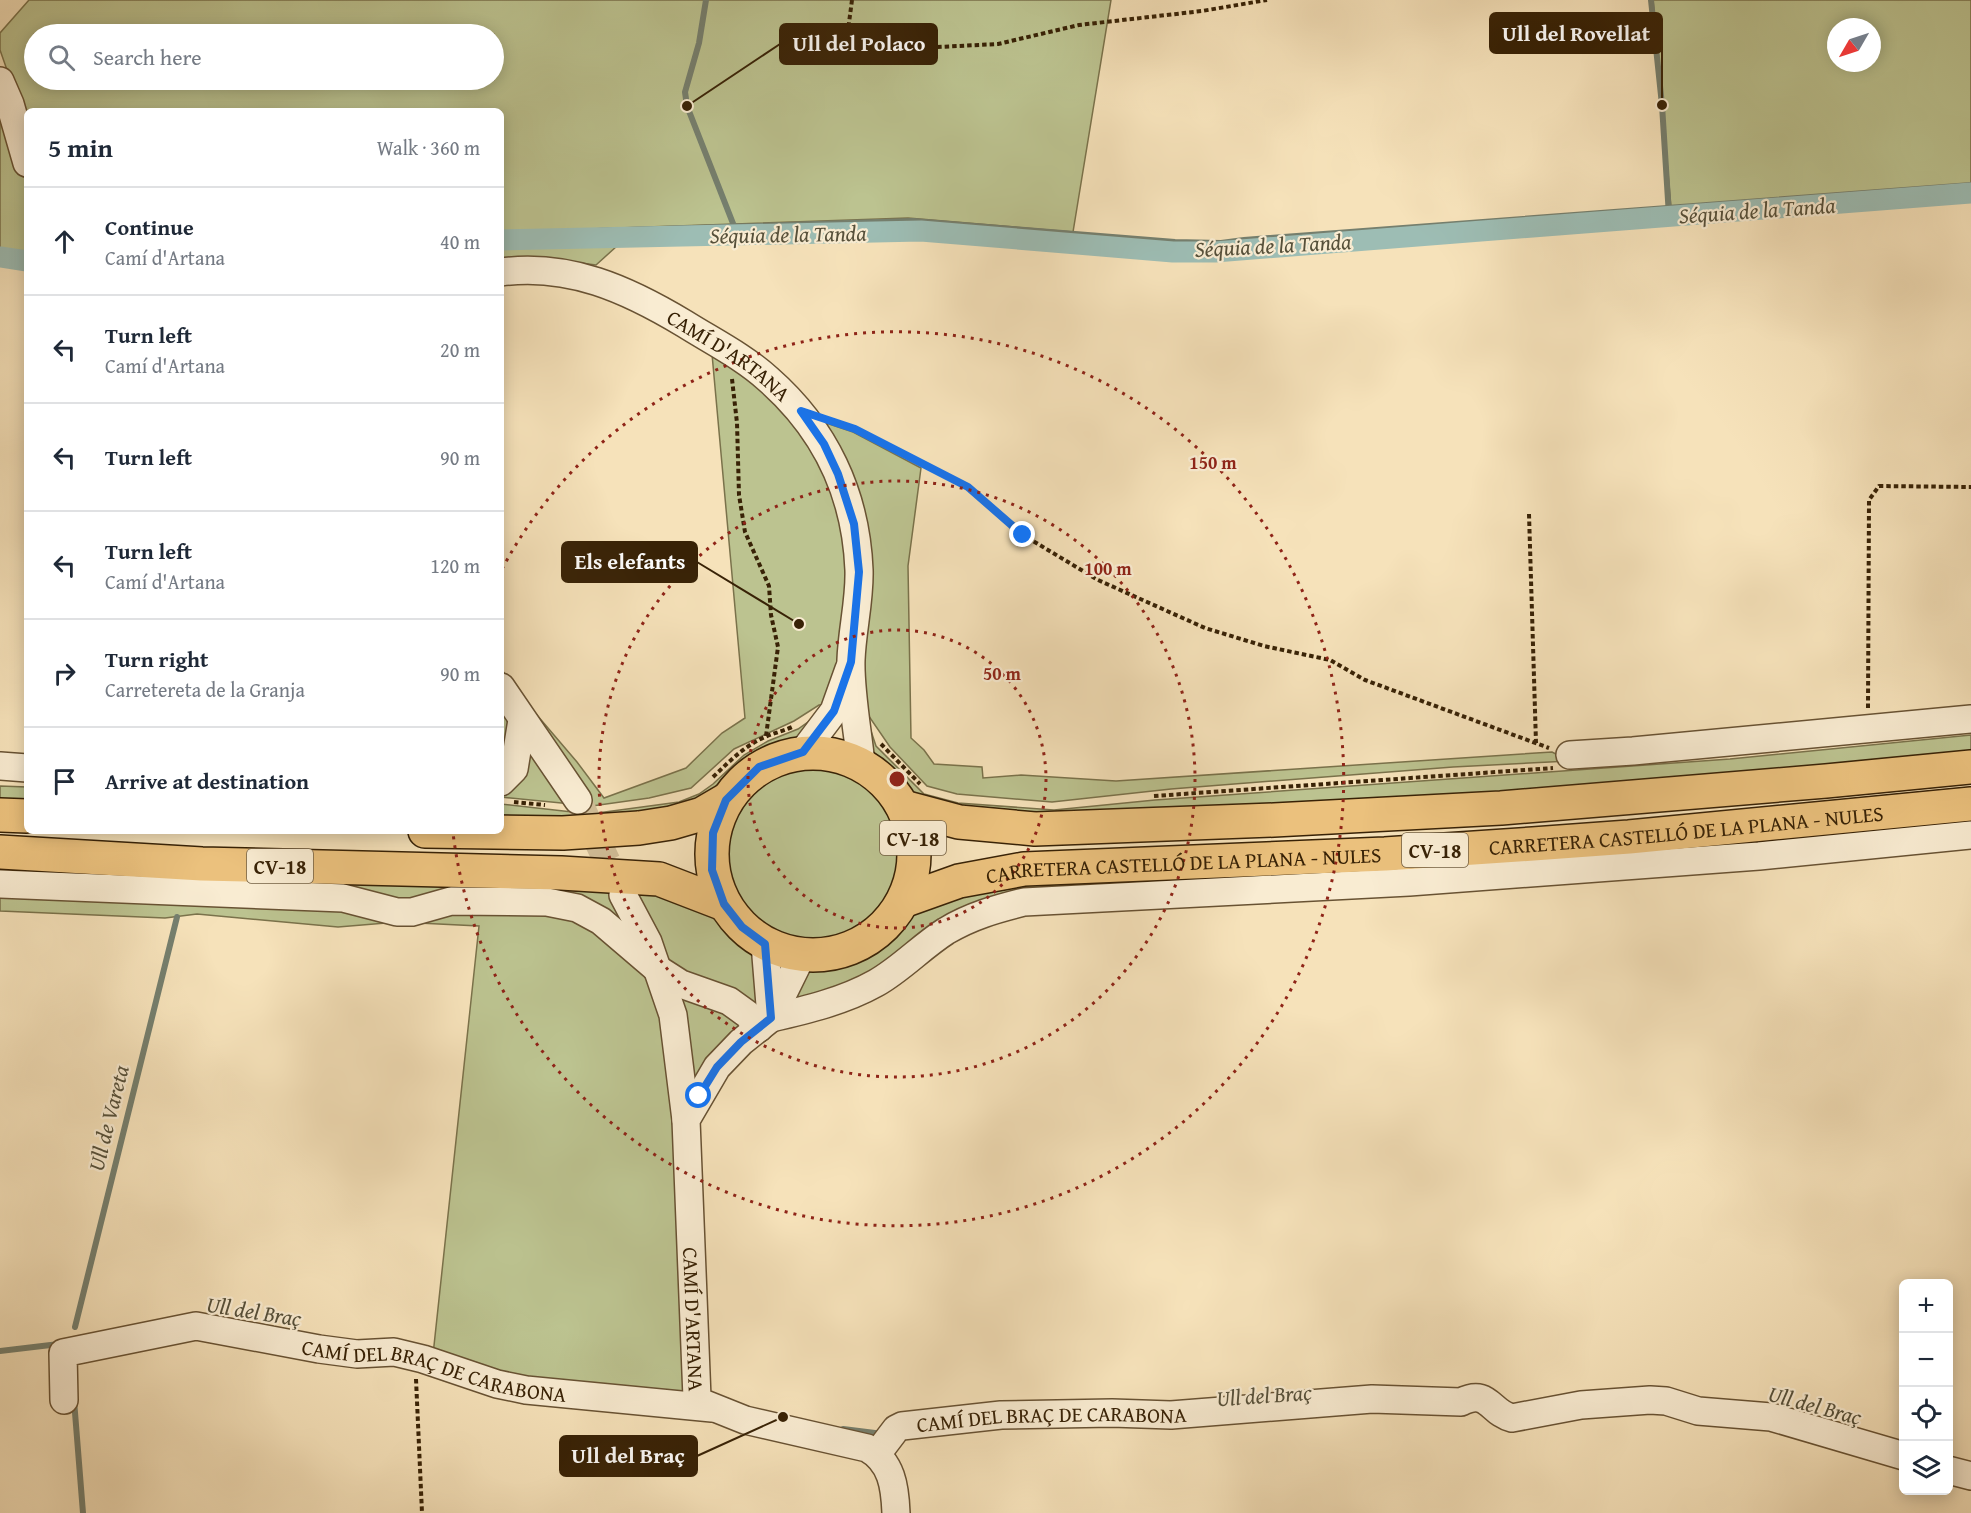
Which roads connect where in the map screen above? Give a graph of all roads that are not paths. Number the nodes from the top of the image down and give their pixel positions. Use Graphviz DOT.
graph roads {
  1 [pos="0,81"];
  2 [pos="24,153"];
  3 [pos="504,272"];
  4 [pos="851,662"];
  5 [pos="504,692"];
  6 [pos="1971,719"];
  7 [pos="522,720"];
  8 [pos="800,738"];
  9 [pos="1565,761"];
  10 [pos="861,764"];
  11 [pos="0,766"];
  12 [pos="1971,767"];
  13 [pos="24,768"];
  14 [pos="505,792"];
  15 [pos="716,792"];
  16 [pos="914,798"];
  17 [pos="578,800"];
  18 [pos="1971,804"];
  19 [pos="0,815"];
  20 [pos="24,816"];
  21 [pos="504,832"];
  22 [pos="1971,835"];
  23 [pos="0,852"];
  24 [pos="0,884"];
  25 [pos="623,895"];
  26 [pos="903,901"];
  27 [pos="724,904"];
  28 [pos="765,944"];
  29 [pos="802,955"];
  30 [pos="656,968"];
  31 [pos="765,1023"];
  32 [pos="686,1120"];
  33 [pos="64,1400"];
  34 [pos="712,1408"];
  35 [pos="877,1454"];
  36 [pos="1899,1455"];
  37 [pos="1953,1471"];
  38 [pos="1971,1476"];
  39 [pos="896,1513"];
  1 -- 2 [label="street"];
  3 -- 4 [label="street, CAMÍ D'ARTANA"];
  4 -- 8 [label="street, CAMÍ D'ARTANA"];
  4 -- 10 [label="street, CAMÍ D'ARTANA"];
  5 -- 7 [label="street"];
  6 -- 9 [label="street"];
  7 -- 14 [label="street"];
  7 -- 17 [label="street"];
  8 -- 10 [label="main road, CV-18"];
  8 -- 15 [label="main road, CV-18"];
  10 -- 16 [label="main road, CV-18"];
  11 -- 13 [label="street"];
  12 -- 16 [label="main road, CARRETERA CASTELLÓ DE LA PLANA - NULES / CV-18"];
  15 -- 21 [label="main road, CV-18"];
  15 -- 27 [label="main road, CV-18"];
  16 -- 26 [label="main road, CV-18"];
  18 -- 26 [label="main road, CARRETERA CASTELLÓ DE LA PLANA - NULES / CV-18"];
  19 -- 20 [label="main road"];
  22 -- 31 [label="street"];
  23 -- 27 [label="main road, CV-18"];
  24 -- 30 [label="street"];
  25 -- 30 [label="street"];
  26 -- 29 [label="main road, CV-18"];
  27 -- 28 [label="main road, CV-18"];
  28 -- 29 [label="main road, CV-18"];
  28 -- 31 [label="street"];
  29 -- 31 [label="street"];
  30 -- 31 [label="street"];
  30 -- 32 [label="street"];
  31 -- 32 [label="street"];
  32 -- 34 [label="street, CAMÍ D'ARTANA"];
  33 -- 34 [label="street, CAMÍ DEL BRAÇ DE CARABONA"];
  34 -- 35 [label="street, CAMÍ D'ARTANA"];
  35 -- 36 [label="street, CAMÍ DEL BRAÇ DE CARABONA"];
  35 -- 39 [label="street"];
  37 -- 38 [label="street"];
}
